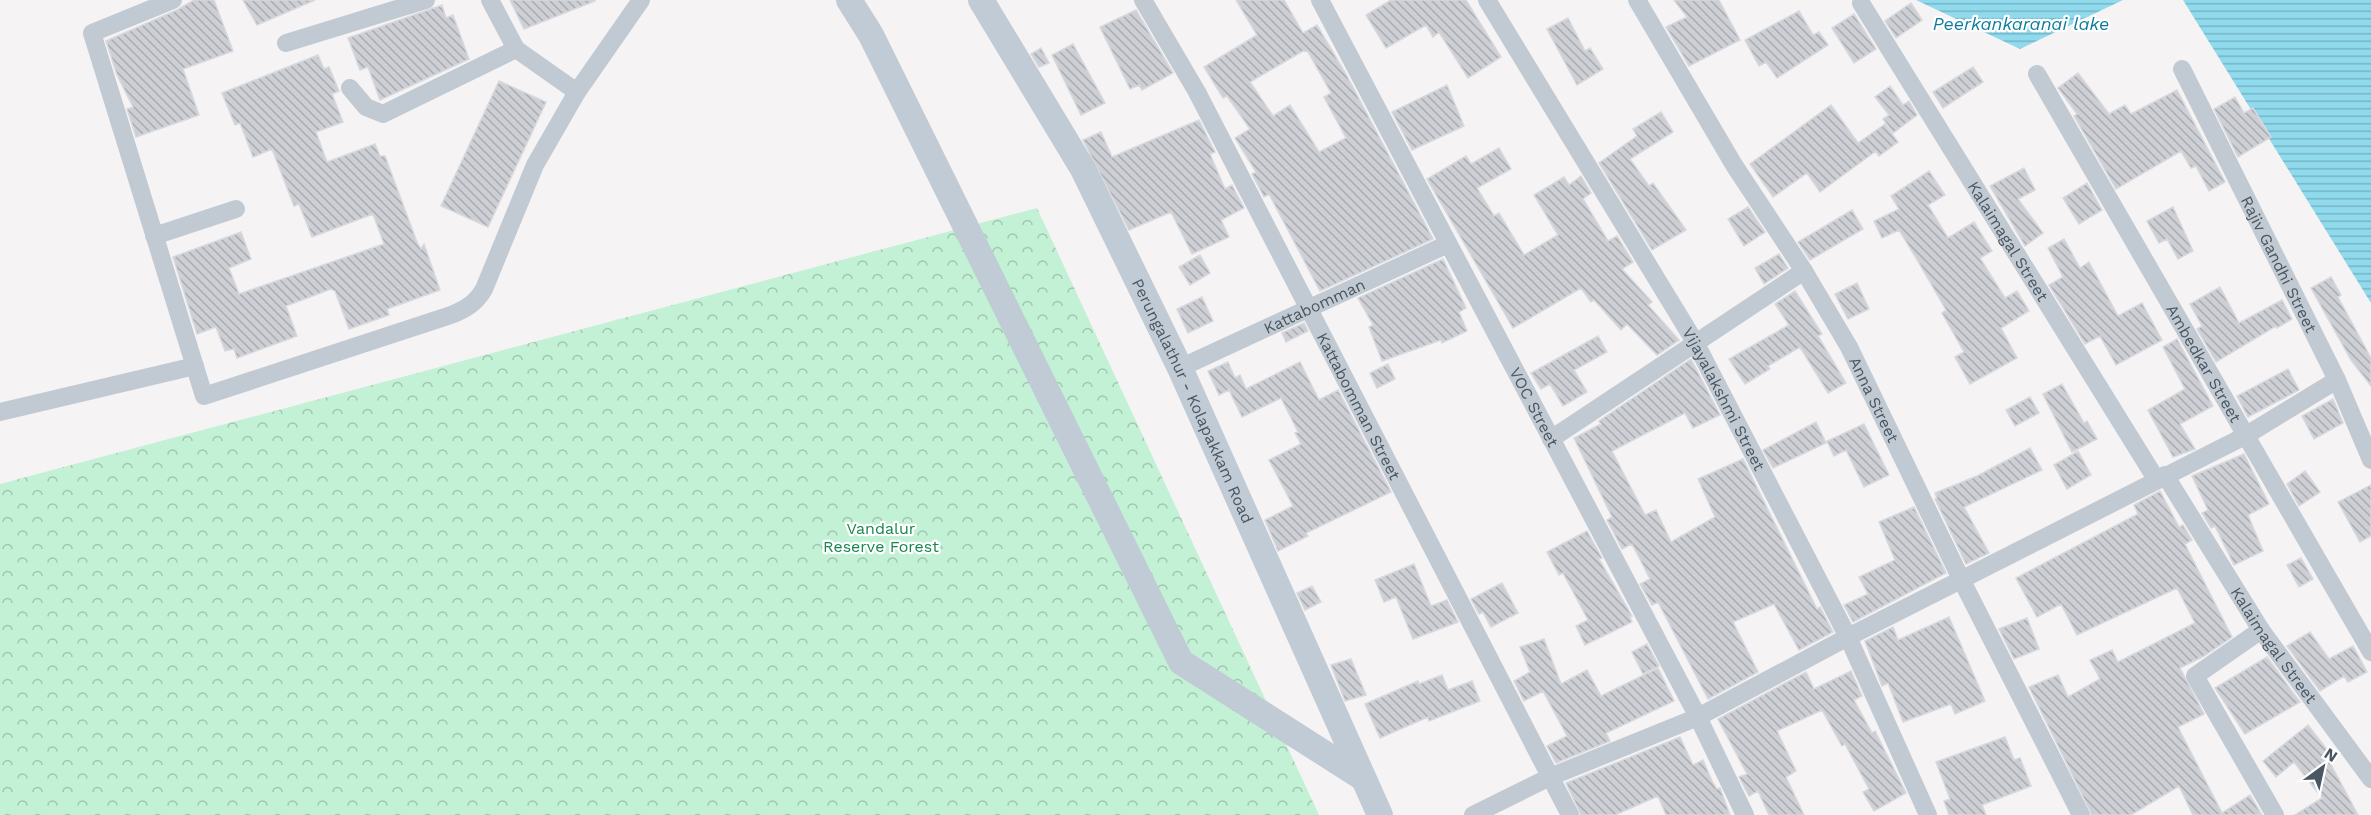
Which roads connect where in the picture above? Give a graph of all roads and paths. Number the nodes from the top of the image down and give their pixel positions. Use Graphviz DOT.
graph roads {
  1 [pos="172,0"];
  2 [pos="426,0"];
  3 [pos="490,0"];
  4 [pos="640,0"];
  5 [pos="849,0"];
  6 [pos="981,0"];
  7 [pos="1143,0"];
  8 [pos="1320,0"];
  9 [pos="1486,0"];
  10 [pos="1637,0"];
  11 [pos="1861,3"];
  12 [pos="286,43"];
  13 [pos="516,48"];
  14 [pos="2182,69"];
  15 [pos="2037,74"];
  16 [pos="350,88"];
  17 [pos="577,92"];
  18 [pos="236,209"];
  19 [pos="154,236"];
  20 [pos="1448,244"];
  21 [pos="1804,271"];
  22 [pos="1310,308"];
  23 [pos="1695,342"];
  24 [pos="195,366"];
  25 [pos="1180,368"];
  26 [pos="2337,380"];
  27 [pos="0,412"];
  28 [pos="2245,436"];
  29 [pos="1551,439"];
  30 [pos="2371,460"];
  31 [pos="2161,477"];
  32 [pos="1961,579"];
  33 [pos="2261,630"];
  34 [pos="1848,637"];
  35 [pos="2371,652"];
  36 [pos="1698,717"];
  37 [pos="1550,777"];
  38 [pos="1363,778"];
  39 [pos="2371,779"];
  40 [pos="1380,815"];
  41 [pos="1473,815"];
  42 [pos="1570,815"];
  43 [pos="1745,815"];
  44 [pos="1928,815"];
  45 [pos="2081,815"];
  46 [pos="2275,815"];
  1 -- 19 [label="street"];
  2 -- 12 [label="street"];
  3 -- 13 [label="street"];
  4 -- 17 [label="street"];
  5 -- 38 [label="street"];
  6 -- 25 [label="street, Perungalathur - Kolapakkam Road"];
  7 -- 22 [label="street, Kattabomman Street"];
  8 -- 20 [label="street, VOC Street"];
  9 -- 23 [label="street, Vijayalakshmi Street"];
  10 -- 21 [label="street, Anna Street"];
  11 -- 31 [label="street, Kalaimagal Street"];
  13 -- 16 [label="street"];
  13 -- 17 [label="street"];
  14 -- 26 [label="street, Rajiv Gandhi Street"];
  15 -- 28 [label="street, Ambedkar Street"];
  17 -- 24 [label="street"];
  18 -- 19 [label="street"];
  19 -- 24 [label="street"];
  20 -- 22 [label="street, Kattabomman"];
  20 -- 29 [label="street, VOC Street"];
  21 -- 23 [label="street"];
  21 -- 32 [label="street, Anna Street"];
  22 -- 25 [label="street, Kattabomman"];
  22 -- 37 [label="street, Kattabomman Street"];
  23 -- 29 [label="street"];
  23 -- 34 [label="street, Vijayalakshmi Street"];
  24 -- 27 [label="street"];
  25 -- 38 [label="street, Perungalathur - Kolapakkam Road"];
  26 -- 28 [label="street"];
  26 -- 30 [label="street, Rajiv Gandhi Street"];
  28 -- 31 [label="street"];
  28 -- 35 [label="street, Ambedkar Street"];
  29 -- 36 [label="street, VOC Street"];
  31 -- 32 [label="street"];
  31 -- 33 [label="street, Kalaimagal Street"];
  32 -- 34 [label="street"];
  32 -- 45 [label="street, Anna Street"];
  33 -- 39 [label="street, Kalaimagal Street"];
  33 -- 46 [label="street"];
  34 -- 36 [label="street"];
  34 -- 44 [label="street, Vijayalakshmi Street"];
  36 -- 37 [label="street"];
  36 -- 43 [label="street, VOC Street"];
  37 -- 41 [label="street"];
  37 -- 42 [label="street, Kattabomman Street"];
  38 -- 40 [label="street, Perungalathur - Kolapakkam Road"];
}
